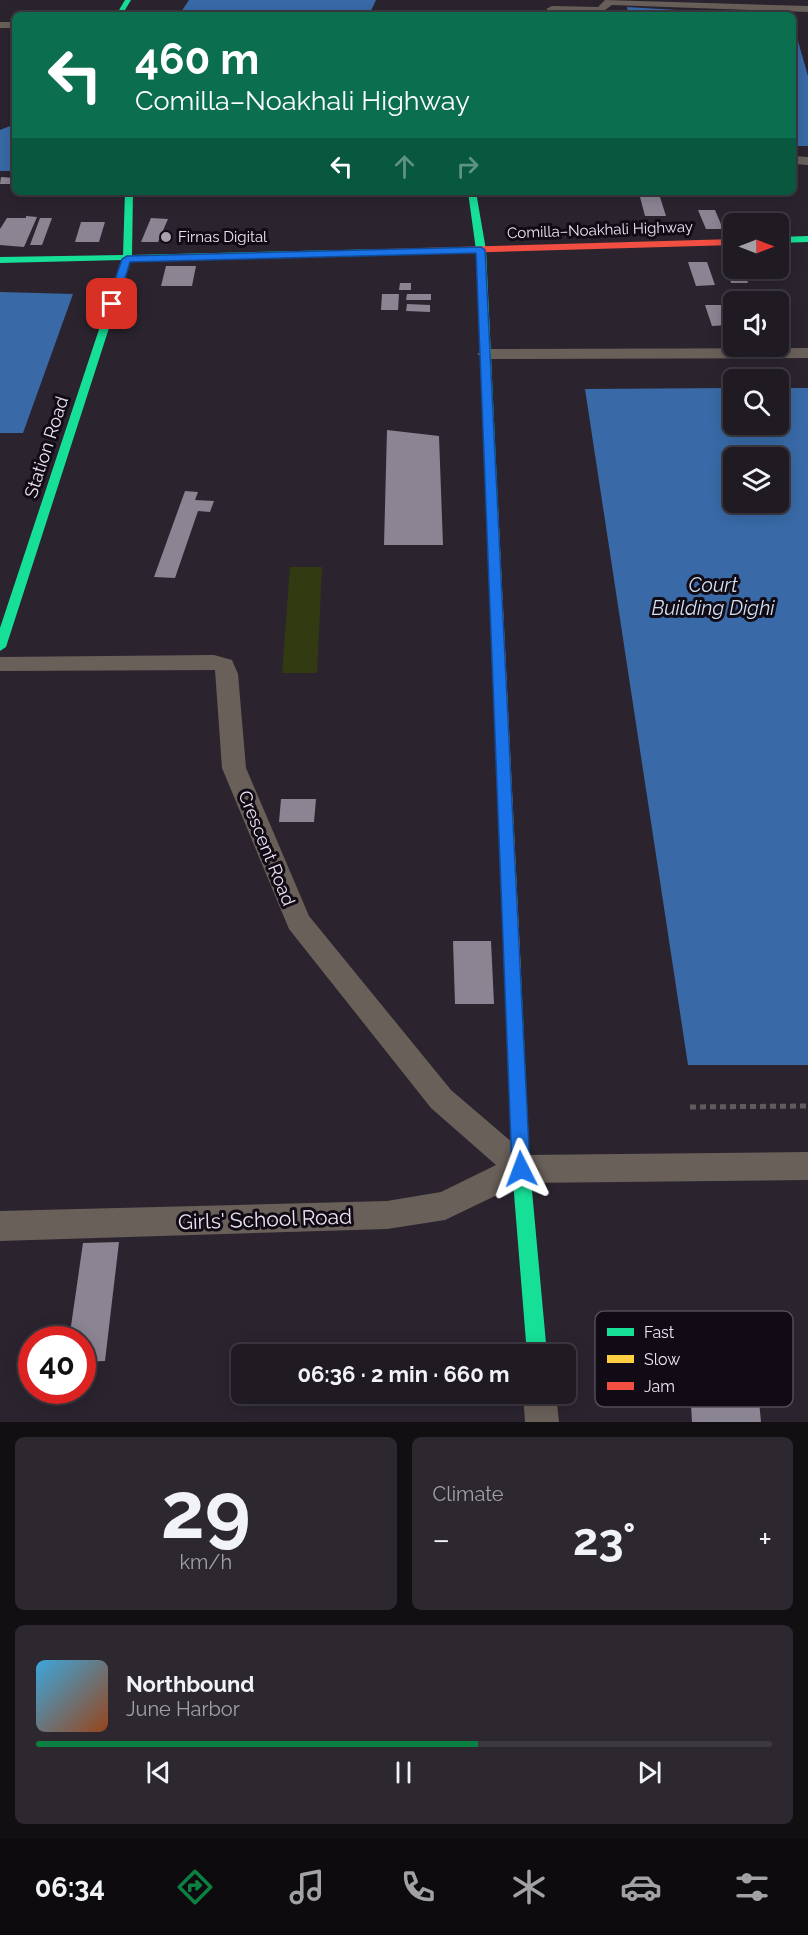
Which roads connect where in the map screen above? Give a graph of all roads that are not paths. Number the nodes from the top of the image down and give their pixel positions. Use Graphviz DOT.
graph roads {
  1 [pos="553,8"];
  2 [pos="808,9"];
  3 [pos="129,195"];
  4 [pos="472,195"];
  5 [pos="808,239"];
  6 [pos="789,240"];
  7 [pos="723,242"];
  8 [pos="481,250"];
  9 [pos="127,259"];
  10 [pos="0,260"];
  11 [pos="808,353"];
  12 [pos="485,354"];
  13 [pos="0,647"];
  14 [pos="0,664"];
  15 [pos="808,1166"];
  16 [pos="521,1169"];
  17 [pos="0,1226"];
  18 [pos="536,1344"];
  19 [pos="541,1404"];
  20 [pos="542,1422"];
  1 -- 2 [label="street"];
  3 -- 9 [label="main road, Station Road"];
  4 -- 8 [label="main road"];
  5 -- 6 [label="main road"];
  7 -- 8 [label="main road, Comilla–Noakhali Highway"];
  8 -- 9 [label="main road, Comilla–Noakhali Highway"];
  8 -- 12 [label="main road"];
  9 -- 10 [label="main road, Comilla–Noakhali Highway"];
  9 -- 13 [label="main road, Station Road"];
  11 -- 12 [label="street"];
  12 -- 16 [label="main road"];
  14 -- 16 [label="street, Crescent Road"];
  15 -- 16 [label="street"];
  16 -- 17 [label="street, Girls' School Road"];
  16 -- 18 [label="main road"];
  19 -- 20 [label="street"];
}
